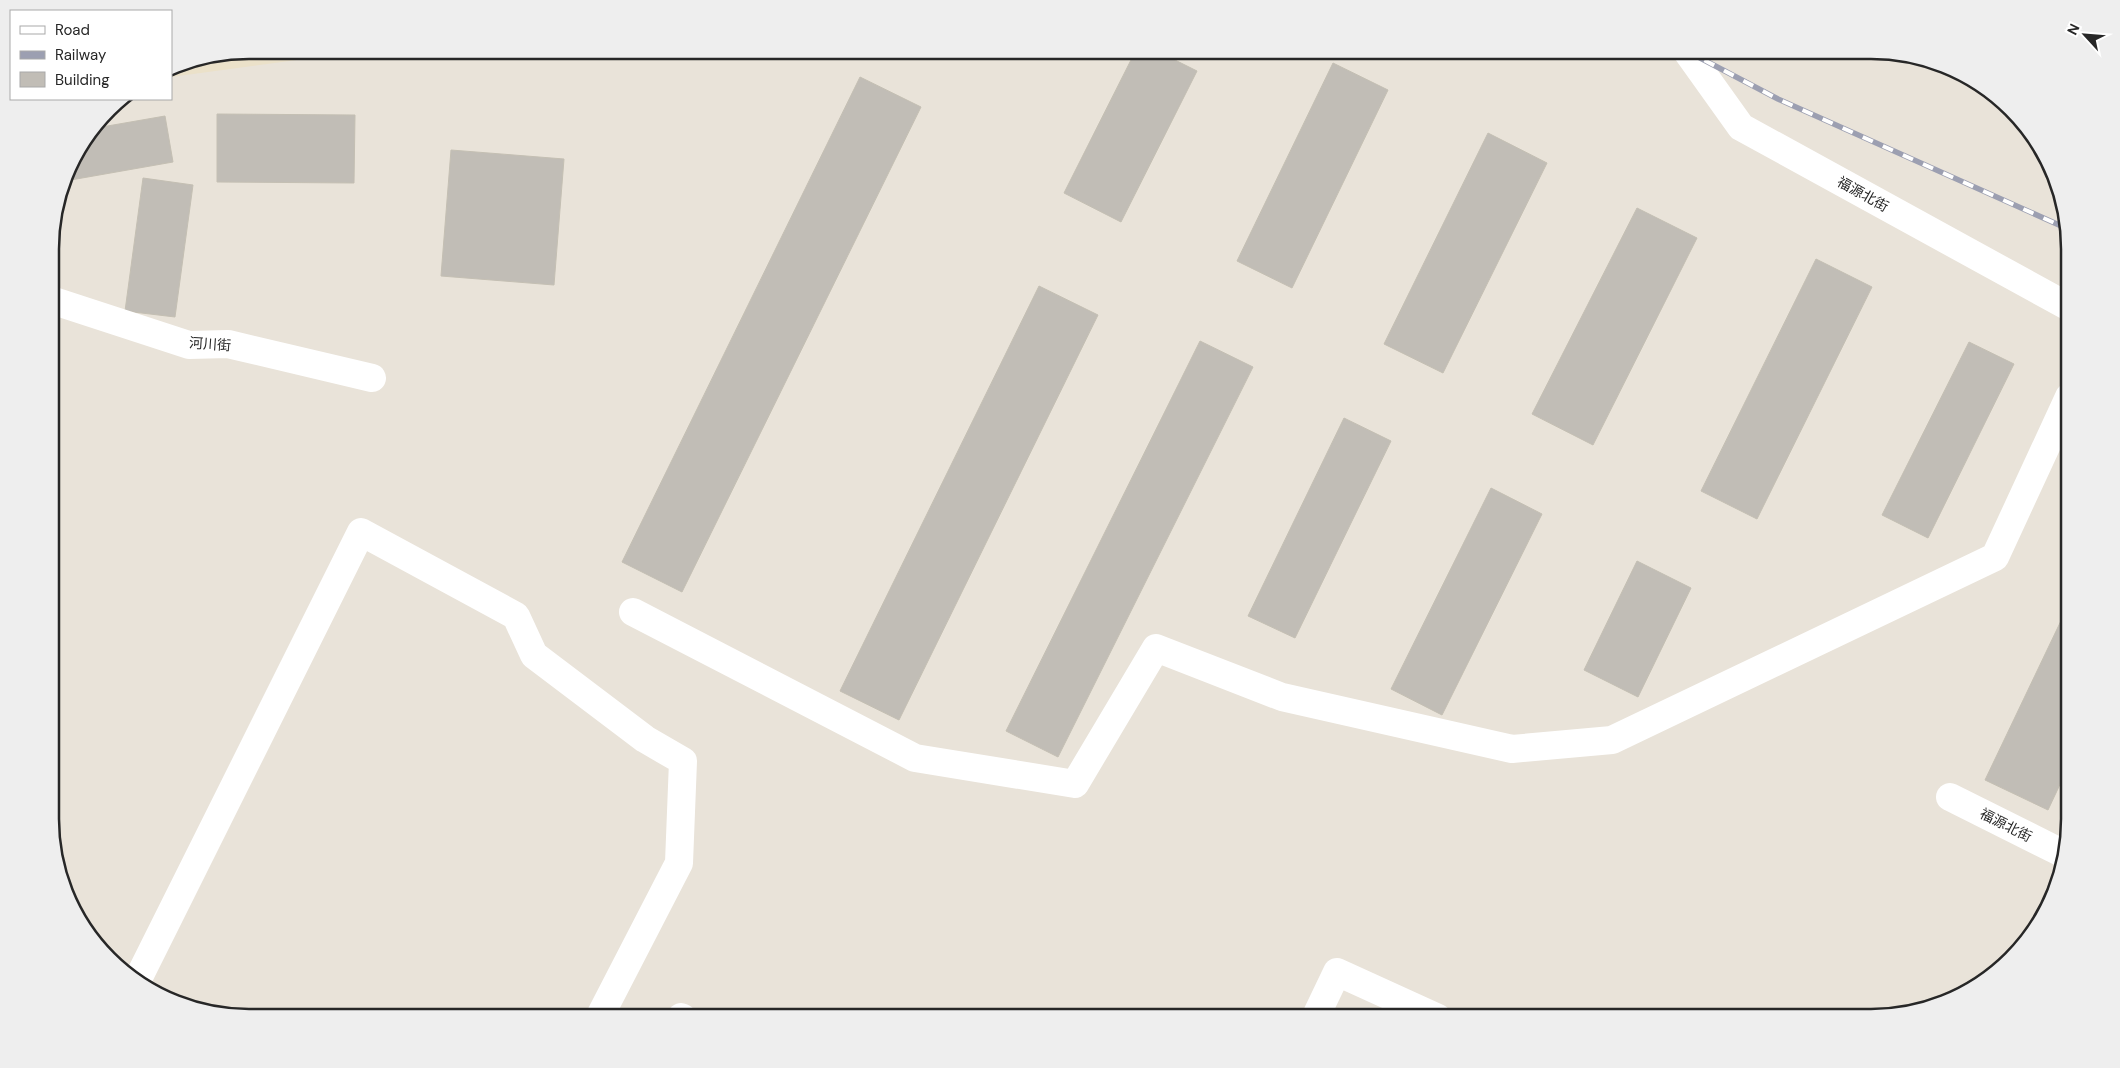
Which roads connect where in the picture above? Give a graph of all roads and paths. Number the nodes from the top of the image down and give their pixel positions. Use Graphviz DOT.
graph roads {
  1 [pos="1692,59"];
  2 [pos="59,303"];
  3 [pos="2061,303"];
  4 [pos="372,378"];
  5 [pos="2061,414"];
  6 [pos="633,612"];
  7 [pos="1950,797"];
  8 [pos="2059,851"];
  9 [pos="140,975"];
  10 [pos="604,1009"];
  11 [pos="1319,1009"];
  12 [pos="1418,1009"];
  1 -- 3 [label="street, 福源北街"];
  2 -- 4 [label="street, 河川街"];
  5 -- 6 [label="street"];
  7 -- 8 [label="street, 福源北街"];
  9 -- 10 [label="street"];
  11 -- 12 [label="street"];
}
